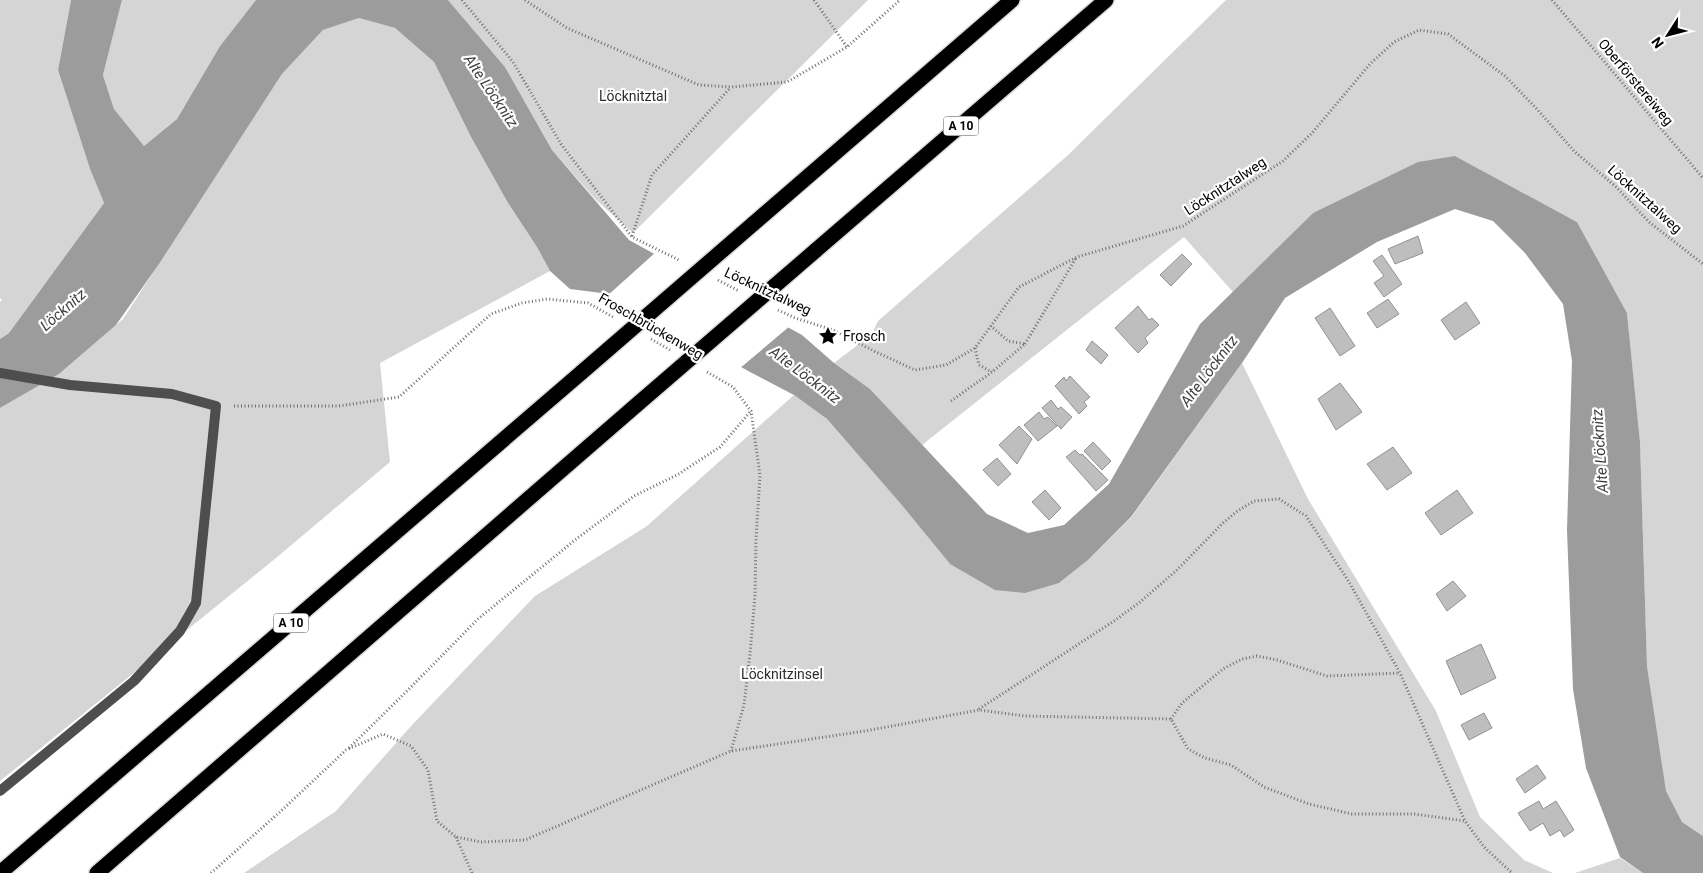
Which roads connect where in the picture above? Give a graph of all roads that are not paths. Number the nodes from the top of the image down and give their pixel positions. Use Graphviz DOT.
graph roads {
  1 [pos="1012,0"];
  2 [pos="1106,0"];
  3 [pos="0,373"];
  4 [pos="0,791"];
  5 [pos="0,873"];
  6 [pos="97,873"];
  1 -- 5 [label="highway, A 10, bridge"];
  2 -- 6 [label="highway, A 10, bridge"];
  3 -- 4 [label="lane"];
}
